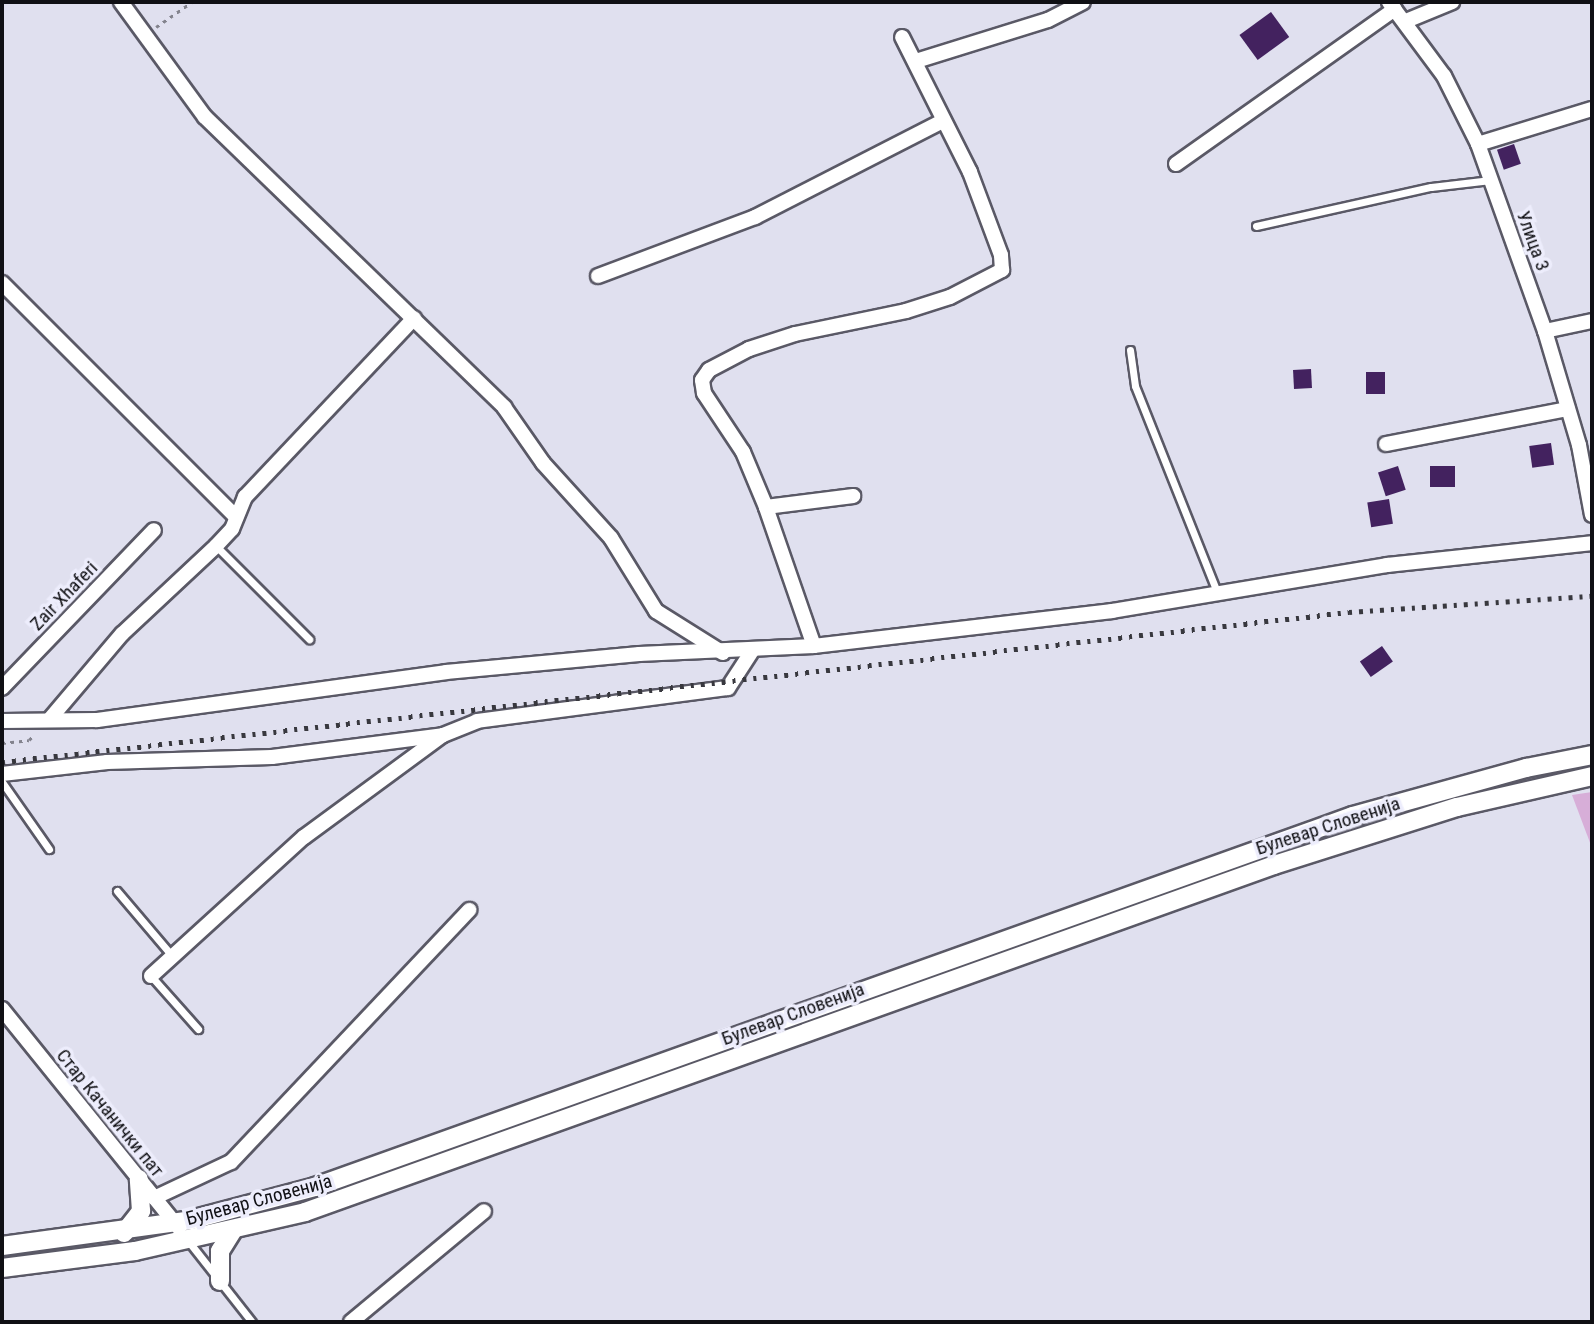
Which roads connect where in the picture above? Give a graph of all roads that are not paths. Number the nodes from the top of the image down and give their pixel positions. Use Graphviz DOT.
graph roads {
  1 [pos="121,2"];
  2 [pos="1083,2"];
  3 [pos="1452,2"];
  4 [pos="1392,5"];
  5 [pos="1406,22"];
  6 [pos="902,37"];
  7 [pos="916,61"];
  8 [pos="1592,110"];
  9 [pos="943,121"];
  10 [pos="1478,144"];
  11 [pos="1176,163"];
  12 [pos="1491,180"];
  13 [pos="1256,226"];
  14 [pos="598,276"];
  15 [pos="2,283"];
  16 [pos="414,318"];
  17 [pos="1592,321"];
  18 [pos="1545,331"];
  19 [pos="1130,350"];
  20 [pos="1568,409"];
  21 [pos="1386,444"];
  22 [pos="853,496"];
  23 [pos="766,507"];
  24 [pos="1592,515"];
  25 [pos="236,517"];
  26 [pos="154,530"];
  27 [pos="1592,543"];
  28 [pos="216,547"];
  29 [pos="1218,596"];
  30 [pos="309,639"];
  31 [pos="814,646"];
  32 [pos="752,651"];
  33 [pos="723,653"];
  34 [pos="2,688"];
  35 [pos="2,720"];
  36 [pos="49,720"];
  37 [pos="443,735"];
  38 [pos="1592,755"];
  39 [pos="2,774"];
  40 [pos="1592,776"];
  41 [pos="2,782"];
  42 [pos="49,849"];
  43 [pos="117,891"];
  44 [pos="469,910"];
  45 [pos="173,958"];
  46 [pos="151,975"];
  47 [pos="2,1009"];
  48 [pos="198,1029"];
  49 [pos="139,1179"];
  50 [pos="154,1198"];
  51 [pos="484,1211"];
  52 [pos="175,1223"];
  53 [pos="233,1230"];
  54 [pos="124,1233"];
  55 [pos="189,1241"];
  56 [pos="2,1246"];
  57 [pos="2,1268"];
  58 [pos="220,1281"];
  59 [pos="252,1322"];
  60 [pos="351,1322"];
  1 -- 16 [label="street"];
  2 -- 7 [label="street"];
  3 -- 5 [label="street"];
  4 -- 5 [label="street, Улица 3"];
  4 -- 11 [label="street"];
  5 -- 10 [label="street, Улица 3"];
  6 -- 7 [label="street"];
  7 -- 9 [label="street"];
  8 -- 10 [label="street"];
  9 -- 14 [label="street"];
  9 -- 23 [label="street"];
  10 -- 12 [label="street, Улица 3"];
  12 -- 13 [label="lane"];
  12 -- 18 [label="street, Улица 3"];
  15 -- 25 [label="street"];
  16 -- 25 [label="street"];
  16 -- 33 [label="street"];
  17 -- 18 [label="street"];
  18 -- 20 [label="street, Улица 3"];
  19 -- 29 [label="lane"];
  20 -- 21 [label="street"];
  20 -- 24 [label="street, Улица 3"];
  22 -- 23 [label="street"];
  23 -- 31 [label="street"];
  25 -- 28 [label="street"];
  26 -- 34 [label="street, Zair Xhaferi"];
  27 -- 29 [label="street"];
  28 -- 30 [label="lane"];
  28 -- 36 [label="street"];
  29 -- 31 [label="street"];
  31 -- 32 [label="street"];
  32 -- 33 [label="street"];
  32 -- 37 [label="street"];
  33 -- 36 [label="street"];
  35 -- 36 [label="street"];
  37 -- 39 [label="street"];
  37 -- 45 [label="street"];
  38 -- 52 [label="street, Булевар Словенија"];
  40 -- 53 [label="street, Булевар Словенија"];
  41 -- 42 [label="lane"];
  43 -- 45 [label="lane"];
  44 -- 50 [label="street"];
  45 -- 46 [label="street"];
  46 -- 48 [label="lane"];
  47 -- 49 [label="street, Стар Качанички пат"];
  49 -- 50 [label="street, Стар Качанички пат"];
  49 -- 54 [label="street"];
  50 -- 52 [label="street, Стар Качанички пат"];
  51 -- 60 [label="street"];
  52 -- 54 [label="street, Булевар Словенија"];
  52 -- 55 [label="street, Стар Качанички пат"];
  53 -- 55 [label="street, Булевар Словенија"];
  53 -- 58 [label="street"];
  54 -- 56 [label="street, Булевар Словенија"];
  55 -- 57 [label="street, Булевар Словенија"];
  55 -- 58 [label="lane"];
  58 -- 59 [label="lane"];
}
